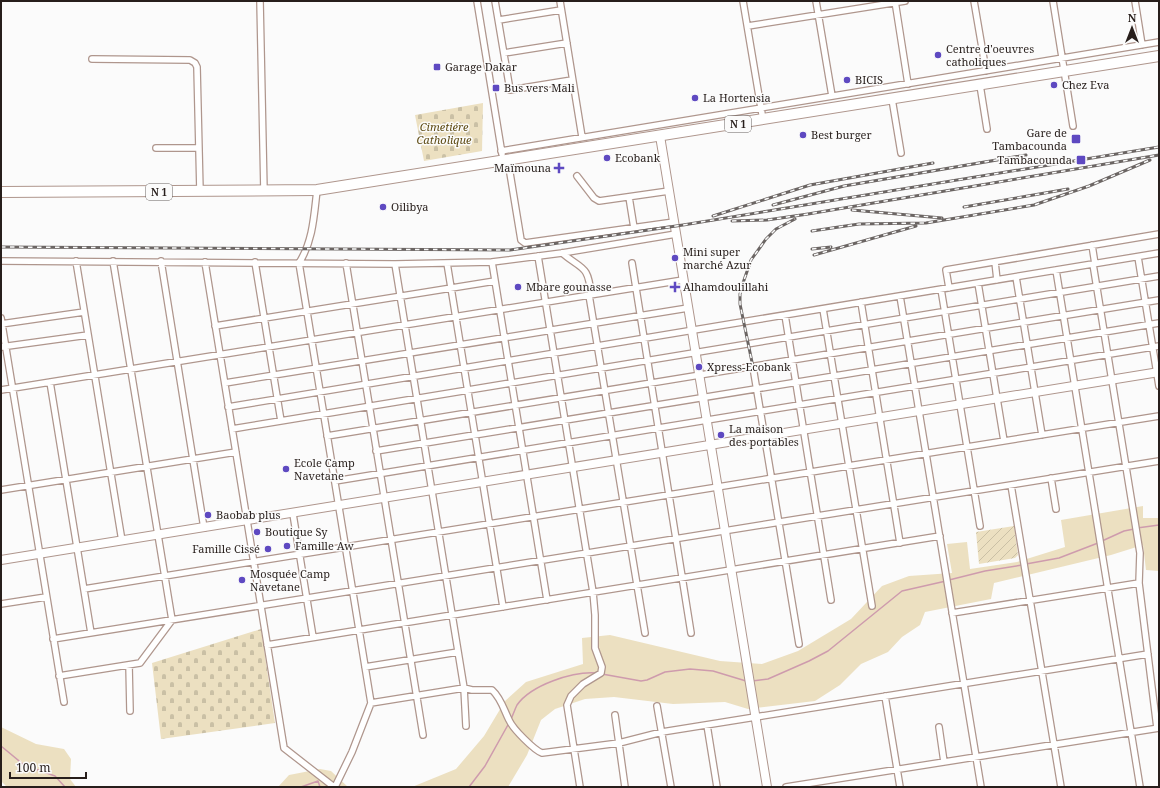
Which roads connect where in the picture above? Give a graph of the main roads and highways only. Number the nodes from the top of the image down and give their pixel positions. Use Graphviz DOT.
graph roads {
  1 [pos="1159,56"];
  2 [pos="1,192"];
  1 -- 2 [label="highway, N 1"];
}
